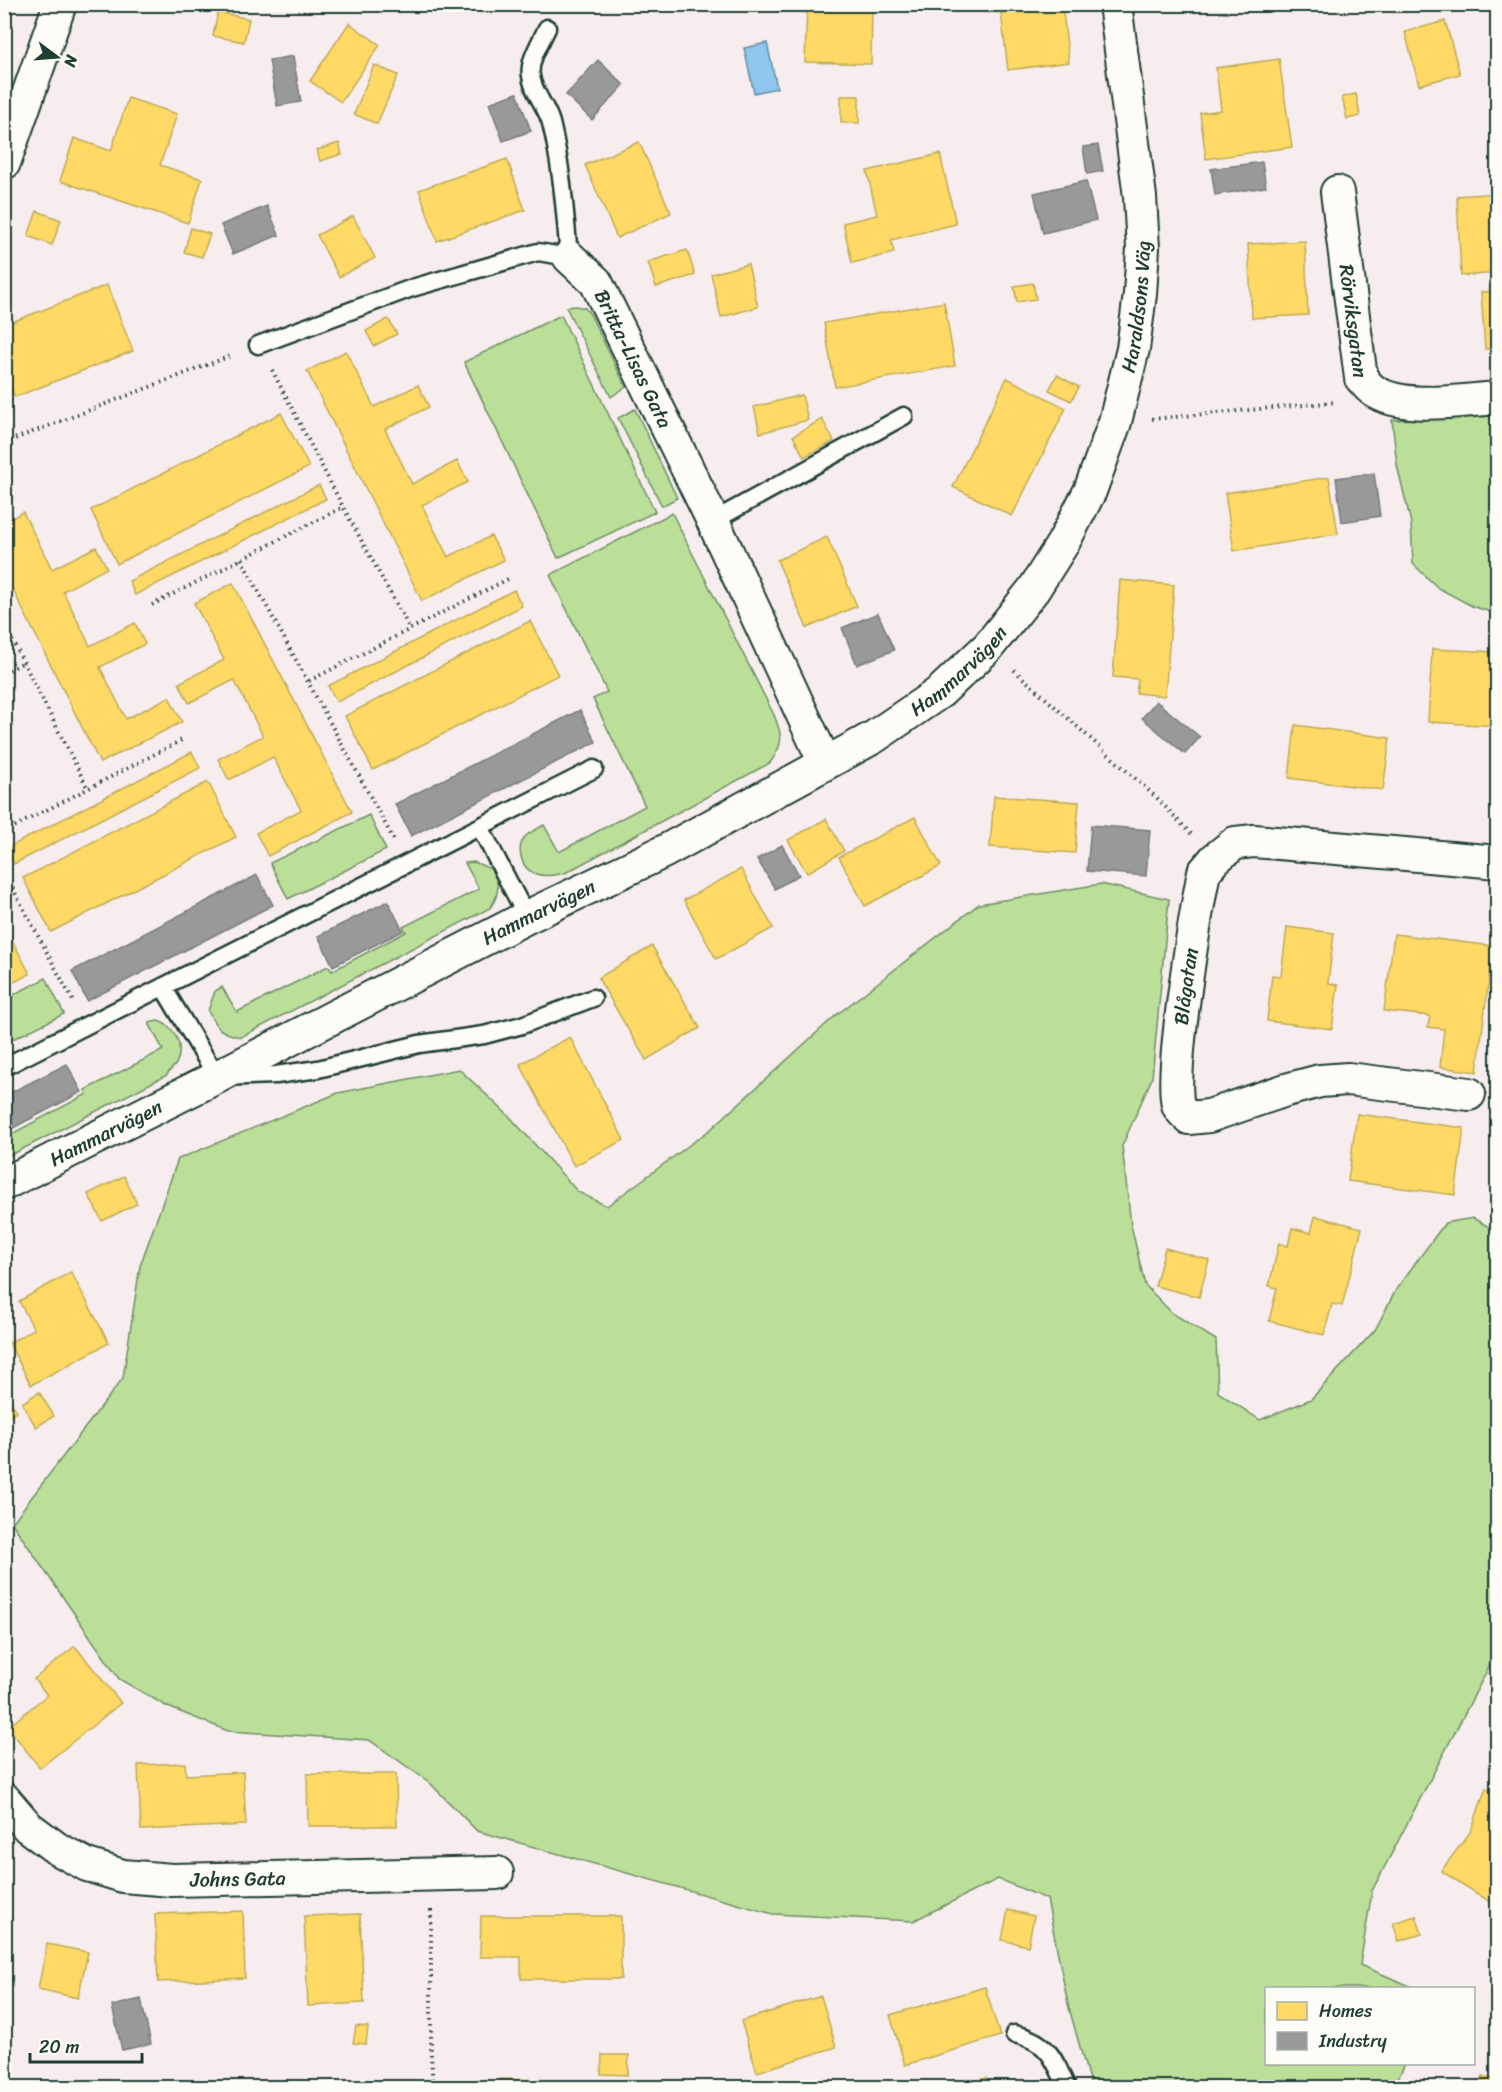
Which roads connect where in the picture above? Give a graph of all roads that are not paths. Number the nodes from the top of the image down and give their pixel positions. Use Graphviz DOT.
graph roads {
  1 [pos="60,4"];
  2 [pos="1115,4"];
  3 [pos="547,28"];
  4 [pos="4,163"];
  5 [pos="1337,192"];
  6 [pos="569,257"];
  7 [pos="258,345"];
  8 [pos="1497,398"];
  9 [pos="904,416"];
  10 [pos="713,521"];
  11 [pos="1034,589"];
  12 [pos="825,763"];
  13 [pos="594,769"];
  14 [pos="480,827"];
  15 [pos="1497,862"];
  16 [pos="527,916"];
  17 [pos="163,987"];
  18 [pos="593,998"];
  19 [pos="4,1067"];
  20 [pos="217,1077"];
  21 [pos="1469,1094"];
  22 [pos="4,1184"];
  23 [pos="4,1800"];
  24 [pos="497,1873"];
  25 [pos="1014,2034"];
  26 [pos="1067,2088"];
  1 -- 4 [label="street"];
  2 -- 11 [label="street, Haraldsons Väg"];
  3 -- 6 [label="lane"];
  5 -- 8 [label="street, Rörviksgatan"];
  6 -- 7 [label="lane"];
  6 -- 10 [label="street, Britta-Lisas Gata"];
  9 -- 10 [label="lane"];
  10 -- 12 [label="street, Britta-Lisas Gata"];
  11 -- 12 [label="street, Hammarvägen"];
  12 -- 16 [label="street, Hammarvägen"];
  13 -- 14 [label="lane"];
  14 -- 16 [label="lane"];
  14 -- 17 [label="lane"];
  15 -- 21 [label="street, Blågatan"];
  16 -- 20 [label="street, Hammarvägen"];
  17 -- 19 [label="lane"];
  17 -- 20 [label="lane"];
  18 -- 20 [label="lane"];
  20 -- 22 [label="street, Hammarvägen"];
  23 -- 24 [label="street, Johns Gata"];
  25 -- 26 [label="lane"];
}
